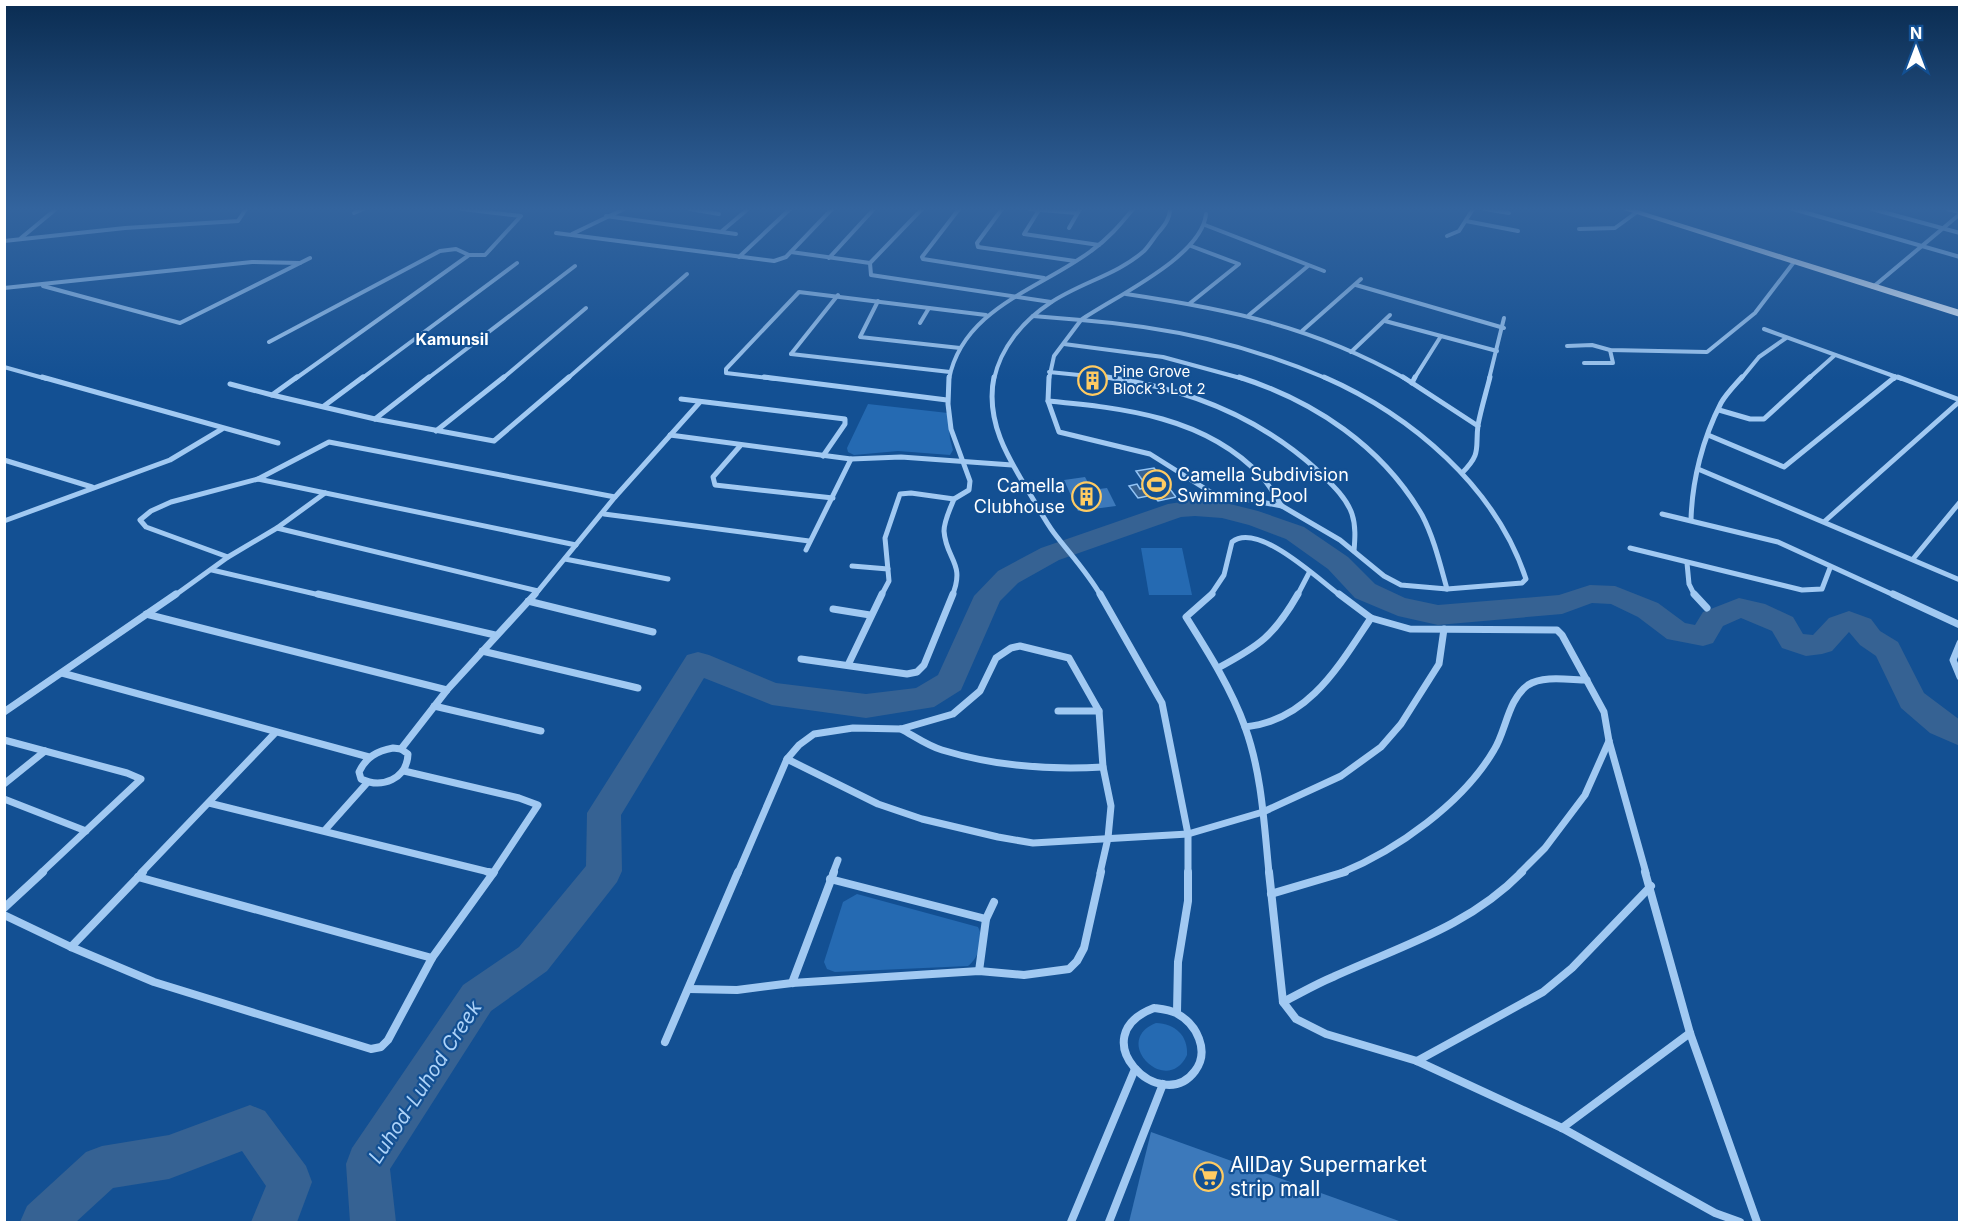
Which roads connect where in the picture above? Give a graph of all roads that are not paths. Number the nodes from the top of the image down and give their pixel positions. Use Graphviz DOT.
graph roads {
  1 [pos="213,266"];
  2 [pos="293,266"];
  3 [pos="411,266"];
  4 [pos="454,266"];
  5 [pos="514,266"];
  6 [pos="575,266"];
  7 [pos="870,266"];
  8 [pos="969,266"];
  9 [pos="1065,266"];
  10 [pos="1120,266"];
  11 [pos="1164,266"];
  12 [pos="1236,266"];
  13 [pos="1308,266"];
  14 [pos="1791,266"];
  15 [pos="1808,266"];
  16 [pos="1897,266"];
  17 [pos="1324,271"];
  18 [pos="687,274"];
  19 [pos="1044,278"];
  20 [pos="1361,279"];
  21 [pos="39,285"];
  22 [pos="1356,285"];
  23 [pos="1873,286"];
  24 [pos="4,288"];
  25 [pos="1126,294"];
  26 [pos="838,295"];
  27 [pos="1015,296"];
  28 [pos="878,301"];
  29 [pos="1051,302"];
  30 [pos="1189,304"];
  31 [pos="586,308"];
  32 [pos="929,308"];
  33 [pos="1959,314"];
  34 [pos="986,315"];
  35 [pos="1249,315"];
  36 [pos="1390,315"];
  37 [pos="1033,316"];
  38 [pos="1504,318"];
  39 [pos="1082,320"];
  40 [pos="1385,321"];
  41 [pos="920,323"];
  42 [pos="1504,328"];
  43 [pos="1764,329"];
  44 [pos="1302,331"];
  45 [pos="1441,336"];
  46 [pos="1786,338"];
  47 [pos="269,342"];
  48 [pos="1064,344"];
  49 [pos="1567,346"];
  50 [pos="960,348"];
  51 [pos="1610,350"];
  52 [pos="1497,351"];
  53 [pos="1351,352"];
  54 [pos="1834,355"];
  55 [pos="1584,363"];
  56 [pos="4,367"];
  57 [pos="950,372"];
  58 [pos="1049,372"];
  59 [pos="1896,377"];
  60 [pos="1412,383"];
  61 [pos="230,384"];
  62 [pos="272,395"];
  63 [pos="681,399"];
  64 [pos="947,400"];
  65 [pos="1959,400"];
  66 [pos="1048,401"];
  67 [pos="700,402"];
  68 [pos="324,406"];
  69 [pos="1719,410"];
  70 [pos="375,419"];
  71 [pos="1478,426"];
  72 [pos="222,429"];
  73 [pos="436,431"];
  74 [pos="670,435"];
  75 [pos="1708,435"];
  76 [pos="278,443"];
  77 [pos="740,446"];
  78 [pos="823,456"];
  79 [pos="851,459"];
  80 [pos="4,460"];
  81 [pos="961,463"];
  82 [pos="1012,465"];
  83 [pos="1698,469"];
  84 [pos="1462,472"];
  85 [pos="258,479"];
  86 [pos="92,487"];
  87 [pos="325,494"];
  88 [pos="615,497"];
  89 [pos="833,498"];
  90 [pos="954,500"];
  91 [pos="1959,502"];
  92 [pos="1282,506"];
  93 [pos="604,514"];
  94 [pos="1662,514"];
  95 [pos="4,520"];
  96 [pos="1691,520"];
  97 [pos="1825,521"];
  98 [pos="277,528"];
  99 [pos="809,541"];
  100 [pos="576,546"];
  101 [pos="1630,548"];
  102 [pos="806,550"];
  103 [pos="1354,551"];
  104 [pos="228,557"];
  105 [pos="565,559"];
  106 [pos="1913,559"];
  107 [pos="1687,563"];
  108 [pos="852,566"];
  109 [pos="888,568"];
  110 [pos="1830,568"];
  111 [pos="212,570"];
  112 [pos="1309,573"];
  113 [pos="668,579"];
  114 [pos="1959,580"];
  115 [pos="1447,589"];
  116 [pos="538,591"];
  117 [pos="528,601"];
  118 [pos="1707,608"];
  119 [pos="833,609"];
  120 [pos="146,614"];
  121 [pos="870,615"];
  122 [pos="1371,618"];
  123 [pos="1959,625"];
  124 [pos="1444,629"];
  125 [pos="653,632"];
  126 [pos="495,635"];
  127 [pos="1959,643"];
  128 [pos="482,651"];
  129 [pos="801,659"];
  130 [pos="848,665"];
  131 [pos="1218,668"];
  132 [pos="62,673"];
  133 [pos="1959,677"];
  134 [pos="1587,680"];
  135 [pos="638,688"];
  136 [pos="447,690"];
  137 [pos="434,706"];
  138 [pos="1058,711"];
  139 [pos="1099,711"];
  140 [pos="4,712"];
  141 [pos="1245,728"];
  142 [pos="901,729"];
  143 [pos="540,731"];
  144 [pos="275,733"];
  145 [pos="4,740"];
  146 [pos="1609,741"];
  147 [pos="401,749"];
  148 [pos="45,752"];
  149 [pos="369,757"];
  150 [pos="788,759"];
  151 [pos="1103,767"];
  152 [pos="404,771"];
  153 [pos="367,783"];
  154 [pos="4,784"];
  155 [pos="4,799"];
  156 [pos="209,802"];
  157 [pos="1263,812"];
  158 [pos="325,830"];
  159 [pos="86,831"];
  160 [pos="1188,834"];
  161 [pos="1108,838"];
  162 [pos="838,860"];
  163 [pos="493,873"];
  164 [pos="138,877"];
  165 [pos="830,879"];
  166 [pos="1651,886"];
  167 [pos="1271,894"];
  168 [pos="994,902"];
  169 [pos="4,908"];
  170 [pos="4,915"];
  171 [pos="986,919"];
  172 [pos="71,946"];
  173 [pos="432,958"];
  174 [pos="979,971"];
  175 [pos="792,983"];
  176 [pos="689,989"];
  177 [pos="1282,1002"];
  178 [pos="1177,1012"];
  179 [pos="1690,1033"];
  180 [pos="665,1042"];
  181 [pos="1417,1061"];
  182 [pos="1135,1069"];
  183 [pos="1163,1084"];
  184 [pos="1562,1128"];
  185 [pos="1756,1219"];
  186 [pos="1071,1222"];
  187 [pos="1108,1222"];
  188 [pos="1740,1222"];
  1 -- 21 [label="street"];
  2 -- 21 [label="street"];
  3 -- 47 [label="street"];
  4 -- 62 [label="street"];
  5 -- 68 [label="street"];
  6 -- 70 [label="street"];
  7 -- 27 [label="street"];
  8 -- 19 [label="street"];
  9 -- 19 [label="street"];
  10 -- 29 [label="street"];
  11 -- 25 [label="street"];
  12 -- 30 [label="street"];
  13 -- 17 [label="street"];
  13 -- 35 [label="street"];
  14 -- 51 [label="street"];
  15 -- 23 [label="main road"];
  16 -- 23 [label="street"];
  18 -- 73 [label="street"];
  19 -- 27 [label="street"];
  20 -- 22 [label="street"];
  21 -- 24 [label="street"];
  22 -- 42 [label="street"];
  22 -- 44 [label="street"];
  23 -- 33 [label="main road"];
  25 -- 30 [label="street"];
  25 -- 39 [label="street"];
  26 -- 28 [label="street"];
  26 -- 57 [label="street"];
  26 -- 64 [label="street"];
  27 -- 29 [label="street"];
  27 -- 34 [label="street"];
  28 -- 32 [label="street"];
  28 -- 50 [label="street"];
  29 -- 37 [label="street"];
  30 -- 35 [label="street"];
  31 -- 73 [label="street"];
  32 -- 34 [label="street"];
  32 -- 41 [label="street"];
  34 -- 50 [label="street"];
  35 -- 44 [label="street"];
  36 -- 40 [label="street"];
  37 -- 39 [label="street"];
  37 -- 82 [label="street"];
  38 -- 42 [label="street"];
  39 -- 48 [label="street"];
  39 -- 84 [label="street"];
  40 -- 45 [label="street"];
  40 -- 53 [label="street"];
  42 -- 52 [label="street"];
  43 -- 46 [label="street"];
  44 -- 53 [label="street"];
  45 -- 52 [label="street"];
  45 -- 60 [label="street"];
  46 -- 54 [label="street"];
  46 -- 69 [label="street"];
  48 -- 58 [label="street"];
  48 -- 115 [label="street"];
  49 -- 51 [label="street"];
  50 -- 57 [label="street"];
  51 -- 55 [label="street"];
  52 -- 71 [label="street"];
  53 -- 60 [label="street"];
  54 -- 59 [label="street"];
  54 -- 69 [label="street"];
  56 -- 72 [label="street"];
  57 -- 64 [label="street"];
  58 -- 66 [label="street"];
  58 -- 103 [label="street"];
  59 -- 65 [label="street"];
  59 -- 75 [label="street"];
  60 -- 71 [label="street"];
  61 -- 62 [label="street"];
  62 -- 68 [label="street"];
  63 -- 67 [label="street"];
  64 -- 81 [label="street"];
  65 -- 97 [label="street"];
  66 -- 92 [label="street"];
  66 -- 92 [label="street"];
  67 -- 74 [label="street"];
  67 -- 78 [label="street"];
  68 -- 70 [label="street"];
  69 -- 75 [label="street"];
  70 -- 73 [label="street"];
  71 -- 84 [label="street"];
  72 -- 76 [label="street"];
  72 -- 86 [label="street"];
  74 -- 77 [label="street"];
  74 -- 88 [label="street"];
  75 -- 83 [label="street"];
  77 -- 78 [label="street"];
  77 -- 89 [label="street"];
  78 -- 79 [label="street"];
  79 -- 81 [label="street"];
  79 -- 89 [label="street"];
  80 -- 86 [label="street"];
  81 -- 82 [label="street"];
  81 -- 90 [label="street"];
  82 -- 160 [label="street"];
  83 -- 96 [label="street"];
  83 -- 97 [label="street"];
  84 -- 115 [label="street"];
  85 -- 87 [label="street"];
  85 -- 88 [label="street"];
  85 -- 104 [label="street"];
  86 -- 95 [label="street"];
  87 -- 98 [label="street"];
  87 -- 100 [label="street"];
  88 -- 93 [label="street"];
  89 -- 99 [label="street"];
  90 -- 109 [label="street"];
  90 -- 130 [label="street"];
  91 -- 106 [label="street"];
  92 -- 103 [label="street"];
  93 -- 99 [label="street"];
  93 -- 100 [label="street"];
  94 -- 96 [label="street"];
  96 -- 110 [label="street"];
  97 -- 106 [label="street"];
  98 -- 104 [label="street"];
  98 -- 116 [label="street"];
  99 -- 102 [label="street"];
  100 -- 105 [label="street"];
  101 -- 107 [label="street"];
  103 -- 115 [label="street"];
  104 -- 111 [label="street"];
  105 -- 113 [label="street"];
  105 -- 116 [label="street"];
  106 -- 114 [label="street"];
  107 -- 110 [label="street"];
  107 -- 118 [label="street"];
  108 -- 109 [label="street"];
  109 -- 121 [label="street"];
  110 -- 123 [label="street"];
  111 -- 120 [label="street"];
  111 -- 126 [label="street"];
  112 -- 122 [label="street"];
  112 -- 131 [label="street"];
  112 -- 131 [label="street"];
  116 -- 117 [label="street"];
  117 -- 125 [label="street"];
  117 -- 126 [label="street"];
  119 -- 121 [label="street"];
  120 -- 132 [label="street"];
  120 -- 136 [label="street"];
  121 -- 130 [label="street"];
  122 -- 124 [label="street"];
  122 -- 141 [label="street"];
  124 -- 134 [label="street"];
  124 -- 157 [label="street"];
  126 -- 128 [label="street"];
  127 -- 133 [label="street"];
  128 -- 135 [label="street"];
  128 -- 136 [label="street"];
  129 -- 130 [label="street"];
  131 -- 141 [label="street"];
  132 -- 140 [label="street"];
  132 -- 144 [label="street"];
  134 -- 146 [label="street"];
  134 -- 167 [label="street"];
  136 -- 137 [label="street"];
  137 -- 143 [label="street"];
  137 -- 147 [label="street"];
  138 -- 139 [label="street"];
  139 -- 142 [label="street"];
  139 -- 151 [label="street"];
  141 -- 157 [label="street"];
  142 -- 150 [label="street"];
  142 -- 151 [label="street"];
  144 -- 149 [label="street"];
  144 -- 156 [label="street"];
  145 -- 148 [label="street"];
  146 -- 166 [label="street"];
  146 -- 177 [label="street"];
  147 -- 149 [label="street"];
  147 -- 152 [label="street"];
  148 -- 154 [label="street"];
  148 -- 159 [label="street"];
  149 -- 153 [label="street"];
  150 -- 161 [label="street"];
  150 -- 176 [label="street"];
  151 -- 161 [label="street"];
  152 -- 153 [label="street"];
  152 -- 163 [label="street"];
  153 -- 158 [label="street"];
  155 -- 159 [label="street"];
  156 -- 158 [label="street"];
  156 -- 164 [label="street"];
  157 -- 160 [label="street"];
  157 -- 167 [label="street"];
  158 -- 163 [label="street"];
  159 -- 169 [label="street"];
  160 -- 161 [label="street"];
  160 -- 178 [label="street"];
  161 -- 174 [label="street"];
  162 -- 165 [label="street"];
  163 -- 173 [label="street"];
  164 -- 172 [label="street"];
  164 -- 173 [label="street"];
  165 -- 171 [label="street"];
  165 -- 175 [label="street"];
  166 -- 179 [label="street"];
  166 -- 181 [label="street"];
  167 -- 177 [label="street"];
  168 -- 171 [label="street"];
  170 -- 172 [label="street"];
  171 -- 174 [label="street"];
  172 -- 173 [label="street"];
  174 -- 175 [label="street"];
  175 -- 176 [label="street"];
  176 -- 180 [label="street"];
  177 -- 181 [label="street"];
  178 -- 182 [label="street"];
  178 -- 183 [label="street"];
  179 -- 184 [label="street"];
  179 -- 185 [label="street"];
  181 -- 184 [label="street"];
  182 -- 183 [label="street"];
  182 -- 186 [label="street"];
  183 -- 187 [label="street"];
  184 -- 188 [label="street"];
  185 -- 188 [label="street"];
}
